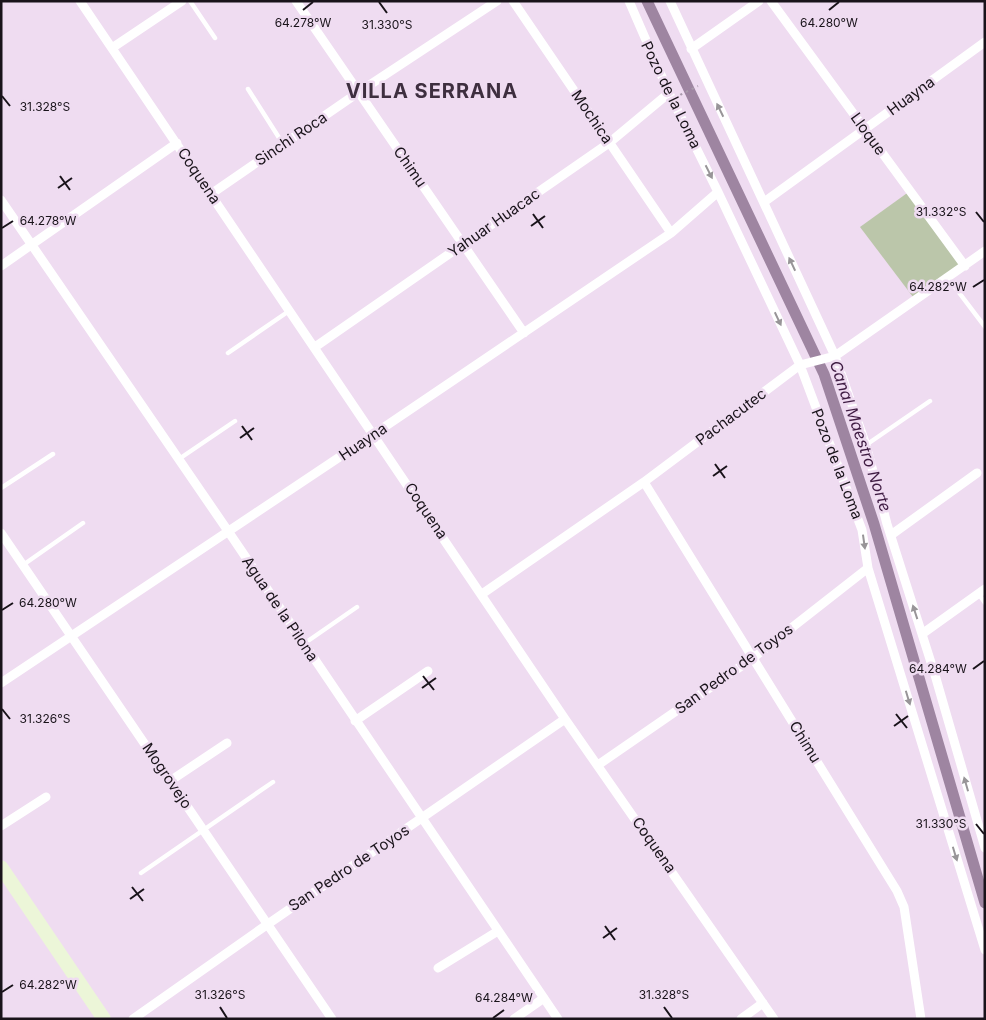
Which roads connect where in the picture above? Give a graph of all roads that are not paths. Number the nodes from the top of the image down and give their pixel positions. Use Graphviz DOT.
graph roads {
  1 [pos="80,1"];
  2 [pos="182,1"];
  3 [pos="190,1"];
  4 [pos="296,1"];
  5 [pos="497,1"];
  6 [pos="513,1"];
  7 [pos="628,1"];
  8 [pos="670,1"];
  9 [pos="759,1"];
  10 [pos="771,1"];
  11 [pos="216,38"];
  12 [pos="985,42"];
  13 [pos="112,48"];
  14 [pos="691,49"];
  15 [pos="248,89"];
  16 [pos="359,92"];
  17 [pos="673,94"];
  18 [pos="864,130"];
  19 [pos="177,143"];
  20 [pos="609,143"];
  21 [pos="284,144"];
  22 [pos="718,192"];
  23 [pos="211,194"];
  24 [pos="1,200"];
  25 [pos="764,202"];
  26 [pos="671,233"];
  27 [pos="463,244"];
  28 [pos="32,245"];
  29 [pos="985,251"];
  30 [pos="1,266"];
  31 [pos="965,266"];
  32 [pos="948,278"];
  33 [pos="290,311"];
  34 [pos="985,327"];
  35 [pos="524,333"];
  36 [pos="314,347"];
  37 [pos="228,353"];
  38 [pos="835,356"];
  39 [pos="800,365"];
  40 [pos="930,401"];
  41 [pos="235,421"];
  42 [pos="374,434"];
  43 [pos="866,445"];
  44 [pos="53,454"];
  45 [pos="178,460"];
  46 [pos="977,473"];
  47 [pos="644,482"];
  48 [pos="1,488"];
  49 [pos="83,523"];
  50 [pos="228,531"];
  51 [pos="1,533"];
  52 [pos="890,535"];
  53 [pos="23,565"];
  54 [pos="868,568"];
  55 [pos="981,591"];
  56 [pos="482,594"];
  57 [pos="985,603"];
  58 [pos="357,607"];
  59 [pos="922,634"];
  60 [pos="71,636"];
  61 [pos="303,644"];
  62 [pos="753,658"];
  63 [pos="428,672"];
  64 [pos="1,683"];
  65 [pos="565,719"];
  66 [pos="355,721"];
  67 [pos="227,743"];
  68 [pos="598,765"];
  69 [pos="170,781"];
  70 [pos="273,782"];
  71 [pos="46,797"];
  72 [pos="422,819"];
  73 [pos="1,826"];
  74 [pos="203,829"];
  75 [pos="985,848"];
  76 [pos="1,867"];
  77 [pos="140,874"];
  78 [pos="268,924"];
  79 [pos="498,931"];
  80 [pos="985,950"];
  81 [pos="438,968"];
  82 [pos="544,998"];
  83 [pos="763,1003"];
  84 [pos="104,1019"];
  85 [pos="134,1019"];
  86 [pos="332,1019"];
  87 [pos="514,1019"];
  88 [pos="558,1019"];
  89 [pos="741,1019"];
  90 [pos="774,1019"];
  91 [pos="921,1019"];
  1 -- 13 [label="street, Coquena"];
  2 -- 13 [label="street"];
  3 -- 11 [label="lane"];
  4 -- 16 [label="street, Chimu"];
  5 -- 16 [label="street, Sinchi Roca"];
  6 -- 20 [label="street, Mochica"];
  7 -- 17 [label="street, Pozo de la Loma"];
  8 -- 14 [label="street, Pozo de la Loma"];
  9 -- 14 [label="street"];
  10 -- 18 [label="street, Lloque"];
  12 -- 18 [label="street, Huayna"];
  13 -- 19 [label="street, Coquena"];
  25 -- 14 [label="street, Pozo de la Loma, one-way"];
  15 -- 21 [label="lane"];
  16 -- 21 [label="street, Sinchi Roca"];
  16 -- 27 [label="street, Chimu"];
  17 -- 20 [label="street, Yahuar Huacac"];
  17 -- 22 [label="street, Pozo de la Loma, one-way"];
  18 -- 25 [label="street, Huayna"];
  18 -- 31 [label="street, Lloque"];
  19 -- 23 [label="street, Coquena"];
  19 -- 28 [label="street"];
  20 -- 26 [label="street, Mochica"];
  20 -- 27 [label="street, Yahuar Huacac"];
  21 -- 23 [label="street, Sinchi Roca"];
  22 -- 26 [label="street, Huayna"];
  22 -- 39 [label="street, Pozo de la Loma, one-way"];
  23 -- 33 [label="street, Coquena"];
  24 -- 28 [label="street, Agua de la Pilona"];
  38 -- 25 [label="street, Pozo de la Loma, one-way"];
  26 -- 35 [label="street, Huayna"];
  27 -- 35 [label="street, Chimu"];
  27 -- 36 [label="street, Yahuar Huacac"];
  28 -- 30 [label="street"];
  28 -- 45 [label="street, Agua de la Pilona"];
  29 -- 31 [label="street, Pachacutec"];
  31 -- 32 [label="street, Pachacutec"];
  32 -- 34 [label="lane"];
  32 -- 38 [label="street, Pachacutec"];
  33 -- 36 [label="street, Coquena"];
  33 -- 37 [label="lane"];
  35 -- 42 [label="street, Huayna"];
  36 -- 42 [label="street, Coquena"];
  38 -- 39 [label="street, Pachacutec"];
  38 -- 43 [label="street, Pozo de la Loma"];
  39 -- 47 [label="street, Pachacutec"];
  39 -- 54 [label="street, Pozo de la Loma, one-way"];
  40 -- 43 [label="lane"];
  41 -- 45 [label="lane"];
  42 -- 50 [label="street, Huayna"];
  42 -- 56 [label="street, Coquena"];
  43 -- 52 [label="street, Pozo de la Loma"];
  44 -- 48 [label="lane"];
  45 -- 50 [label="street, Agua de la Pilona"];
  46 -- 52 [label="street"];
  47 -- 56 [label="street, Pachacutec"];
  47 -- 62 [label="street, Chimu"];
  49 -- 53 [label="lane"];
  50 -- 60 [label="street, Huayna"];
  50 -- 61 [label="street, Agua de la Pilona"];
  51 -- 53 [label="street, Mogrovejo"];
  59 -- 52 [label="street, Pozo de la Loma, one-way"];
  53 -- 60 [label="street, Mogrovejo"];
  54 -- 62 [label="street, San Pedro de Toyos"];
  54 -- 80 [label="street, Pozo de la Loma, one-way"];
  55 -- 57 [label="lane"];
  55 -- 59 [label="street"];
  56 -- 65 [label="street, Coquena"];
  58 -- 61 [label="lane"];
  75 -- 59 [label="street, Pozo de la Loma, one-way"];
  60 -- 64 [label="street, Huayna"];
  60 -- 69 [label="street, Mogrovejo"];
  61 -- 66 [label="street, Agua de la Pilona"];
  62 -- 68 [label="street, San Pedro de Toyos"];
  62 -- 91 [label="street, Chimu"];
  63 -- 66 [label="street"];
  65 -- 68 [label="street, Coquena"];
  65 -- 72 [label="street, San Pedro de Toyos"];
  66 -- 72 [label="street, Agua de la Pilona"];
  67 -- 69 [label="street"];
  68 -- 83 [label="street, Coquena"];
  69 -- 74 [label="street, Mogrovejo"];
  70 -- 74 [label="lane"];
  71 -- 73 [label="street"];
  72 -- 78 [label="street, San Pedro de Toyos"];
  72 -- 79 [label="street, Agua de la Pilona"];
  74 -- 77 [label="lane"];
  74 -- 78 [label="street, Mogrovejo"];
  76 -- 84 [label="main road"];
  78 -- 85 [label="street, San Pedro de Toyos"];
  78 -- 86 [label="street, Mogrovejo"];
  79 -- 81 [label="street"];
  79 -- 82 [label="street, Agua de la Pilona"];
  82 -- 87 [label="street"];
  82 -- 88 [label="street, Agua de la Pilona"];
  83 -- 89 [label="street"];
  83 -- 90 [label="street, Coquena"];
}
